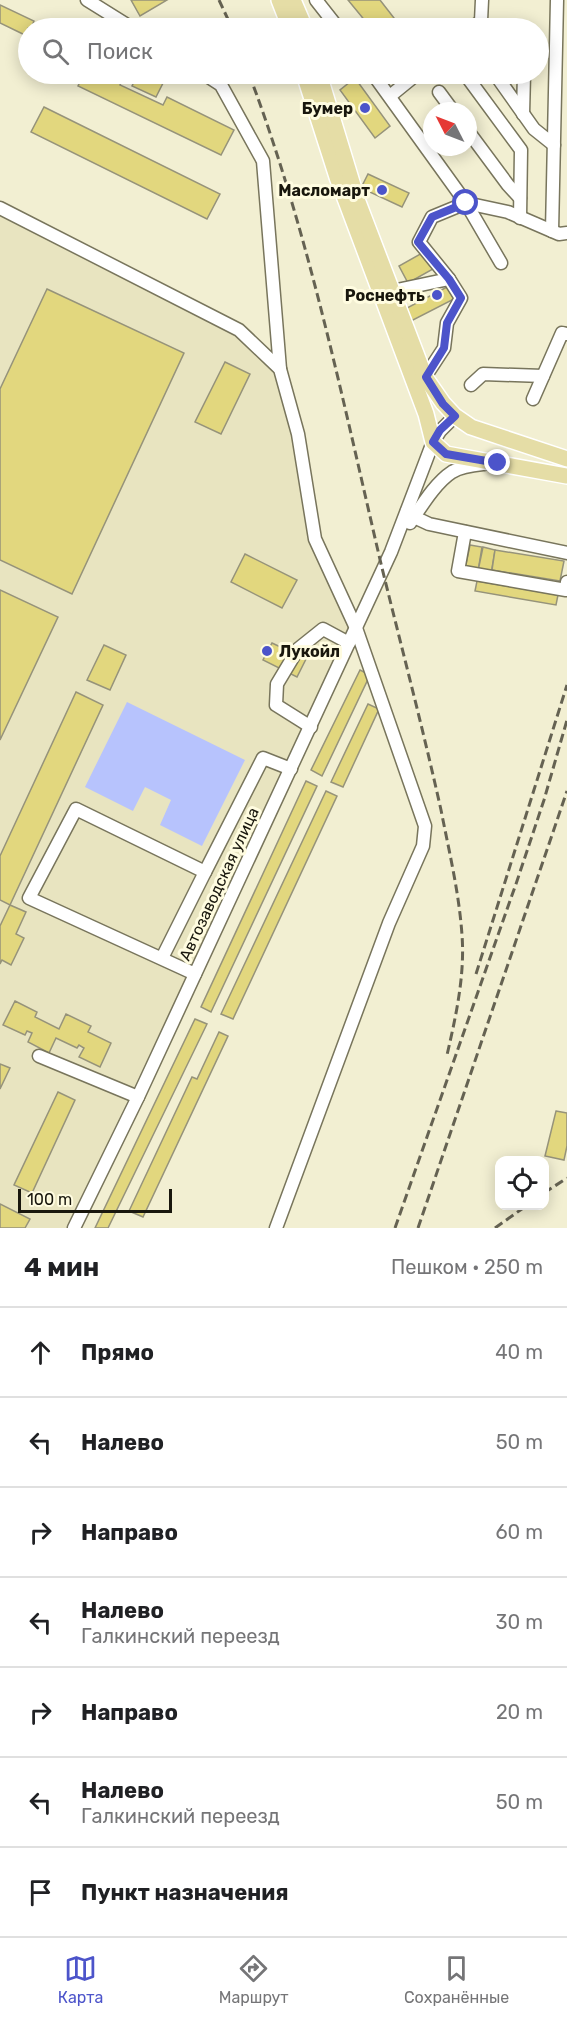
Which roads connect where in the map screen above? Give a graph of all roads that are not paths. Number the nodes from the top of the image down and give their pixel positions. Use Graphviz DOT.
graph roads {
  1 [pos="316,0"];
  2 [pos="482,0"];
  3 [pos="556,0"];
  4 [pos="89,1"];
  5 [pos="290,2"];
  6 [pos="116,18"];
  7 [pos="290,18"];
  8 [pos="299,18"];
  9 [pos="330,18"];
  10 [pos="481,18"];
  11 [pos="219,84"];
  12 [pos="307,84"];
  13 [pos="323,84"];
  14 [pos="381,84"];
  15 [pos="405,84"];
  16 [pos="472,84"];
  17 [pos="502,84"];
  18 [pos="524,84"];
  19 [pos="439,92"];
  20 [pos="390,96"];
  21 [pos="446,102"];
  22 [pos="523,114"];
  23 [pos="477,143"];
  24 [pos="554,145"];
  25 [pos="520,198"];
  26 [pos="466,203"];
  27 [pos="0,208"];
  28 [pos="520,218"];
  29 [pos="559,233"];
  30 [pos="567,246"];
  31 [pos="501,263"];
  32 [pos="449,279"];
  33 [pos="392,291"];
  34 [pos="567,334"];
  35 [pos="280,369"];
  36 [pos="543,376"];
  37 [pos="426,377"];
  38 [pos="471,385"];
  39 [pos="534,399"];
  40 [pos="426,414"];
  41 [pos="455,416"];
  42 [pos="433,442"];
  43 [pos="425,459"];
  44 [pos="567,459"];
  45 [pos="498,463"];
  46 [pos="567,476"];
  47 [pos="411,514"];
  48 [pos="465,532"];
  49 [pos="567,553"];
  50 [pos="567,582"];
  51 [pos="356,628"];
  52 [pos="349,643"];
  53 [pos="311,727"];
  54 [pos="291,769"];
  55 [pos="205,872"];
  56 [pos="162,958"];
  57 [pos="195,974"];
  58 [pos="39,1056"];
  59 [pos="138,1097"];
  60 [pos="74,1228"];
  61 [pos="276,1228"];
  1 -- 9 [label="street"];
  2 -- 10 [label="street"];
  3 -- 24 [label="street"];
  4 -- 6 [label="street"];
  5 -- 7 [label="main road"];
  5 -- 8 [label="main road"];
  11 -- 35 [label="street"];
  12 -- 40 [label="main road"];
  13 -- 33 [label="main road"];
  14 -- 20 [label="street"];
  15 -- 20 [label="street"];
  16 -- 25 [label="street"];
  17 -- 22 [label="street"];
  18 -- 22 [label="street"];
  19 -- 21 [label="street"];
  20 -- 26 [label="street"];
  22 -- 24 [label="street"];
  23 -- 25 [label="street"];
  24 -- 29 [label="street"];
  25 -- 28 [label="street"];
  26 -- 28 [label="street"];
  26 -- 31 [label="street"];
  26 -- 32 [label="street"];
  27 -- 35 [label="street"];
  28 -- 29 [label="street"];
  29 -- 30 [label="street"];
  32 -- 33 [label="street"];
  32 -- 37 [label="street"];
  33 -- 37 [label="main road"];
  34 -- 36 [label="street"];
  35 -- 51 [label="street"];
  36 -- 38 [label="street"];
  36 -- 39 [label="street"];
  37 -- 41 [label="main road"];
  40 -- 42 [label="main road"];
  40 -- 43 [label="street"];
  41 -- 42 [label="street"];
  41 -- 44 [label="main road"];
  42 -- 43 [label="street"];
  42 -- 45 [label="main road"];
  43 -- 47 [label="street"];
  45 -- 46 [label="main road"];
  45 -- 47 [label="street"];
  47 -- 48 [label="street"];
  47 -- 51 [label="street, Автозаводская улица"];
  48 -- 49 [label="street"];
  48 -- 50 [label="street"];
  51 -- 52 [label="street, Автозаводская улица"];
  51 -- 61 [label="street"];
  52 -- 53 [label="street, Автозаводская улица"];
  52 -- 53 [label="street"];
  53 -- 54 [label="street, Автозаводская улица"];
  54 -- 55 [label="street"];
  54 -- 57 [label="street, Автозаводская улица"];
  55 -- 56 [label="street"];
  55 -- 56 [label="street"];
  56 -- 57 [label="street"];
  57 -- 59 [label="street, Автозаводская улица"];
  58 -- 59 [label="street"];
  59 -- 60 [label="street, Автозаводская улица"];
}
